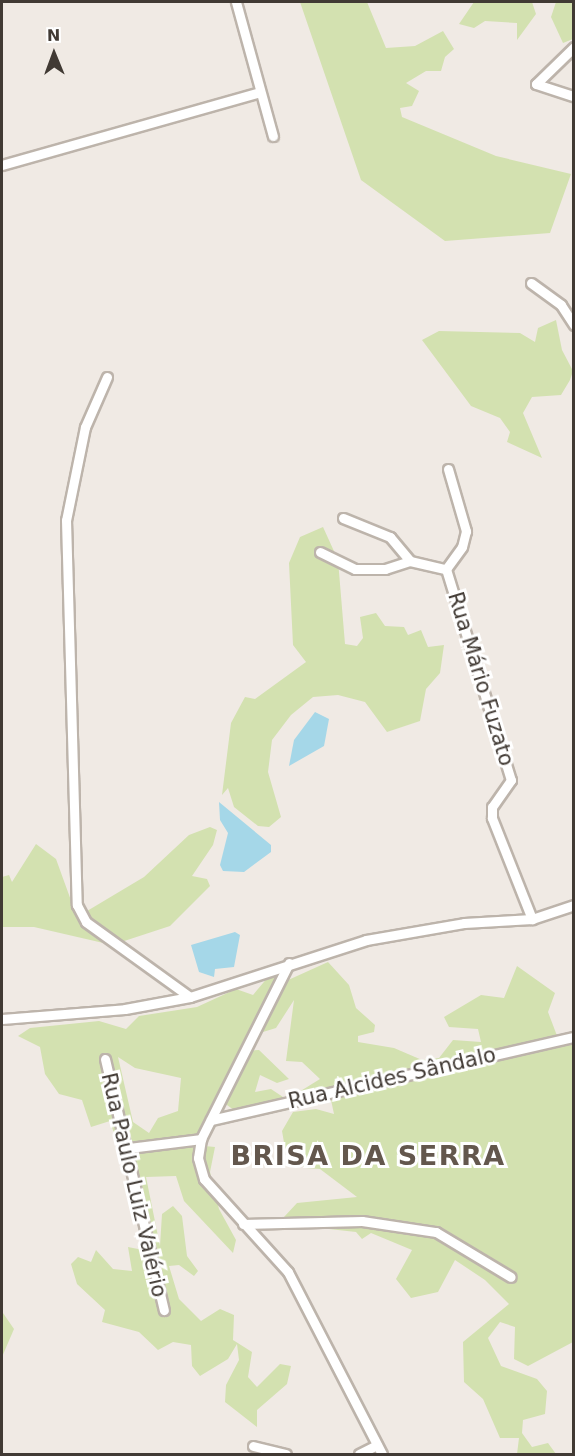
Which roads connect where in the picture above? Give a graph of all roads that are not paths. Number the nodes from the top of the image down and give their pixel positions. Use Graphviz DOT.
graph roads {
  1 [pos="236,2"];
  2 [pos="573,47"];
  3 [pos="260,92"];
  4 [pos="573,96"];
  5 [pos="273,136"];
  6 [pos="2,165"];
  7 [pos="531,283"];
  8 [pos="573,325"];
  9 [pos="107,377"];
  10 [pos="448,469"];
  11 [pos="343,518"];
  12 [pos="320,552"];
  13 [pos="410,561"];
  14 [pos="446,569"];
  15 [pos="573,905"];
  16 [pos="532,919"];
  17 [pos="289,963"];
  18 [pos="190,997"];
  19 [pos="2,1019"];
  20 [pos="573,1037"];
  21 [pos="105,1059"];
  22 [pos="211,1120"];
  23 [pos="201,1139"];
  24 [pos="129,1148"];
  25 [pos="243,1224"];
  26 [pos="512,1277"];
  27 [pos="164,1310"];
  28 [pos="377,1445"];
  29 [pos="253,1446"];
  30 [pos="286,1455"];
  31 [pos="359,1455"];
  32 [pos="382,1455"];
  1 -- 3 [label="street"];
  2 -- 4 [label="street"];
  3 -- 5 [label="street"];
  3 -- 6 [label="street"];
  7 -- 8 [label="street"];
  9 -- 18 [label="street"];
  10 -- 14 [label="street, Rua Mário Fuzato"];
  11 -- 13 [label="street"];
  12 -- 13 [label="street"];
  13 -- 14 [label="street"];
  14 -- 16 [label="street, Rua Mário Fuzato"];
  15 -- 16 [label="street"];
  16 -- 17 [label="street"];
  17 -- 18 [label="street"];
  17 -- 22 [label="street"];
  18 -- 19 [label="street"];
  20 -- 22 [label="street, Rua Alcides Sândalo"];
  21 -- 24 [label="street, Rua Paulo Luiz Valério"];
  22 -- 23 [label="street"];
  23 -- 24 [label="street"];
  23 -- 25 [label="street"];
  24 -- 27 [label="street, Rua Paulo Luiz Valério"];
  25 -- 26 [label="street"];
  25 -- 28 [label="street"];
  28 -- 31 [label="street"];
  28 -- 32 [label="street"];
  29 -- 30 [label="street"];
}
